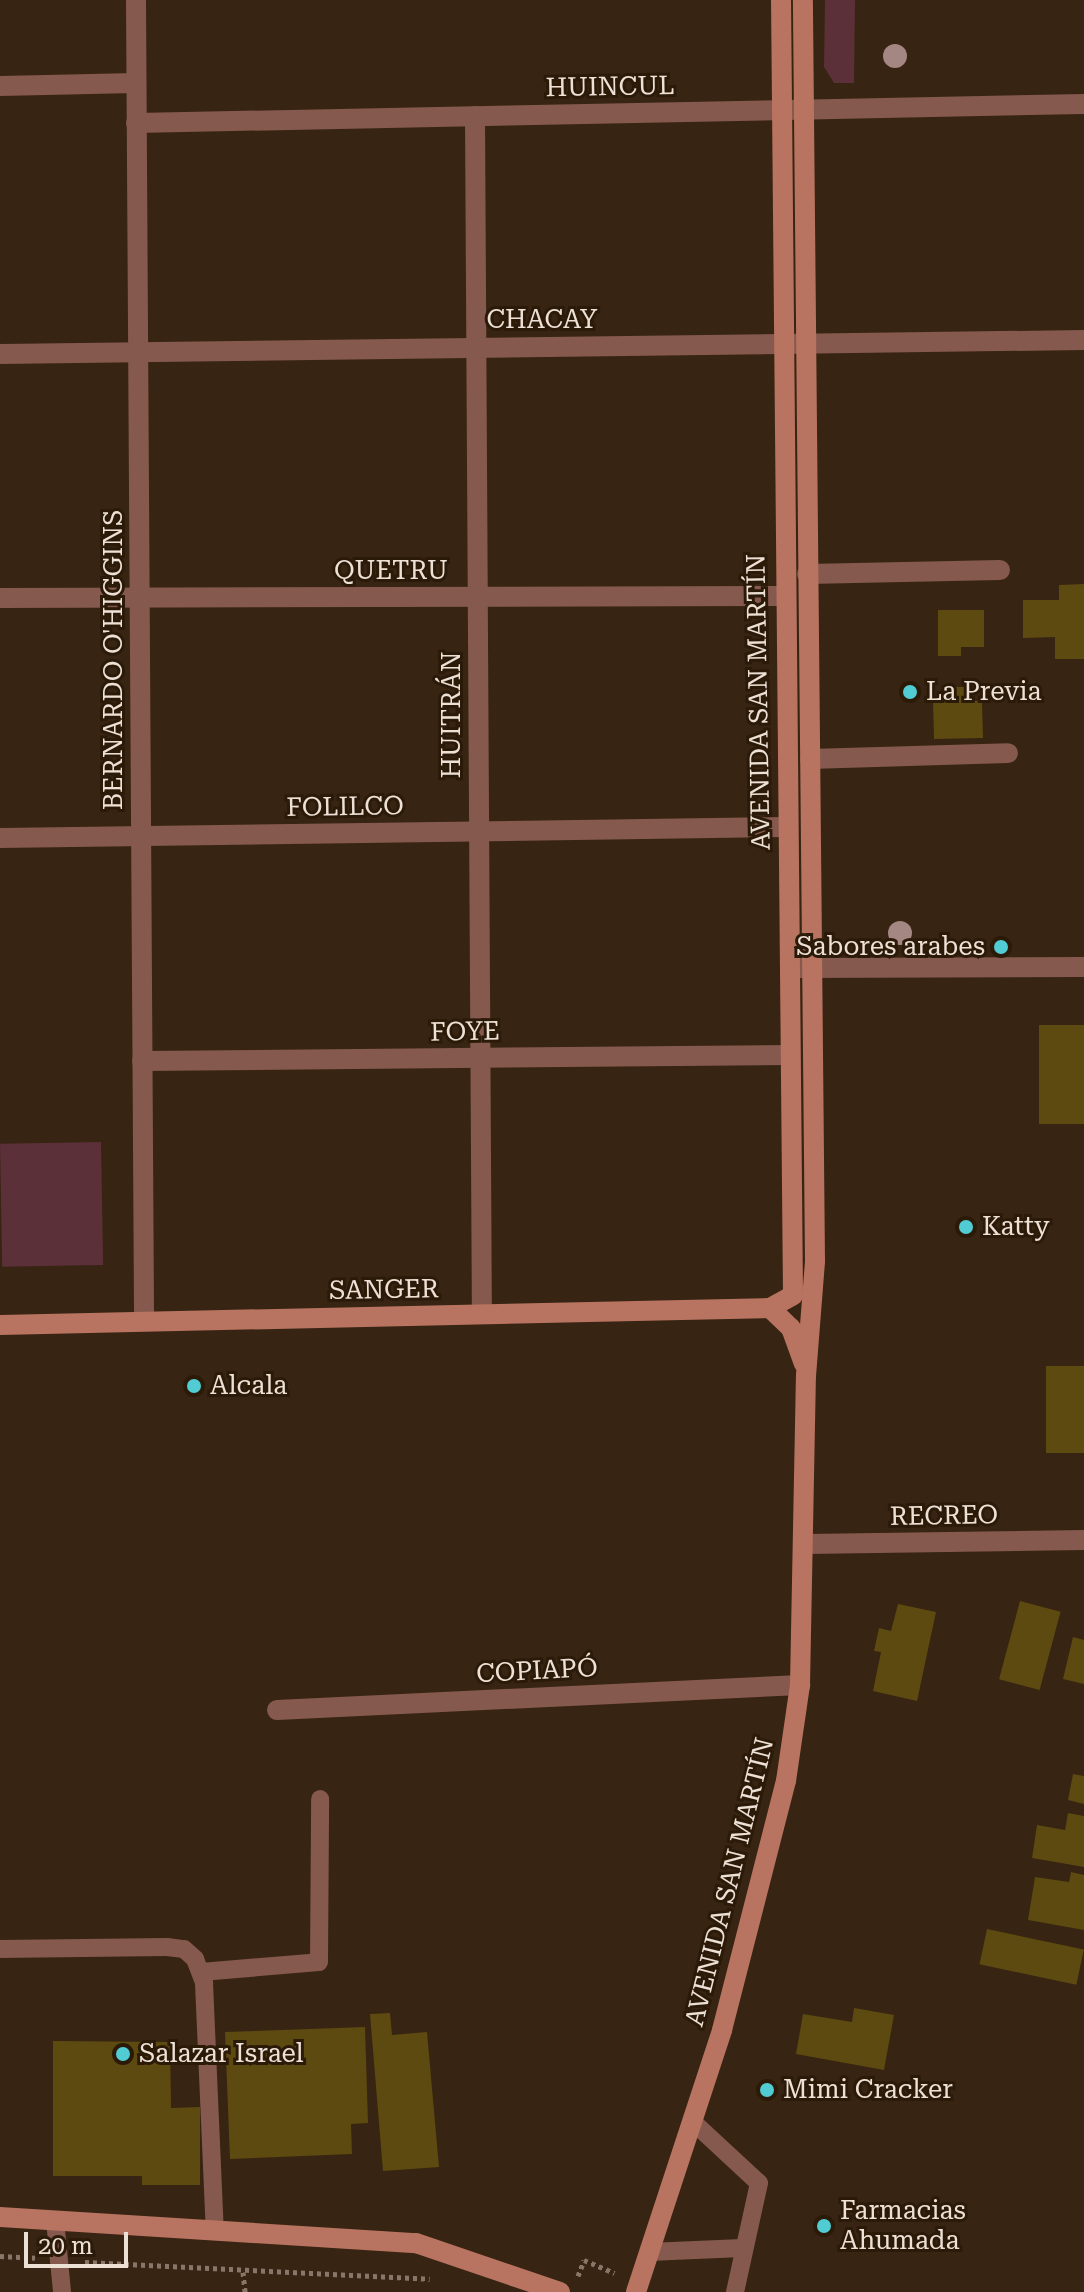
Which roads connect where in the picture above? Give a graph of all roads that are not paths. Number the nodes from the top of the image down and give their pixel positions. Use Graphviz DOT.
graph roads {
  1 [pos="136,0"];
  2 [pos="781,0"];
  3 [pos="803,0"];
  4 [pos="136,83"];
  5 [pos="0,86"];
  6 [pos="1084,104"];
  7 [pos="781,109"];
  8 [pos="804,109"];
  9 [pos="475,116"];
  10 [pos="136,123"];
  11 [pos="1084,340"];
  12 [pos="804,345"];
  13 [pos="476,346"];
  14 [pos="782,346"];
  15 [pos="0,354"];
  16 [pos="138,354"];
  17 [pos="1000,570"];
  18 [pos="807,574"];
  19 [pos="783,596"];
  20 [pos="139,597"];
  21 [pos="477,597"];
  22 [pos="0,598"];
  23 [pos="1008,753"];
  24 [pos="810,759"];
  25 [pos="787,827"];
  26 [pos="479,831"];
  27 [pos="141,837"];
  28 [pos="0,838"];
  29 [pos="787,967"];
  30 [pos="1084,967"];
  31 [pos="813,969"];
  32 [pos="789,1055"];
  33 [pos="480,1058"];
  34 [pos="142,1061"];
  35 [pos="770,1308"];
  36 [pos="482,1314"];
  37 [pos="144,1320"];
  38 [pos="0,1325"];
  39 [pos="806,1376"];
  40 [pos="1084,1540"];
  41 [pos="806,1544"];
  42 [pos="800,1685"];
  43 [pos="277,1710"];
  44 [pos="320,1799"];
  45 [pos="0,1949"];
  46 [pos="201,1972"];
  47 [pos="692,2121"];
  48 [pos="0,2217"];
  49 [pos="55,2220"];
  50 [pos="215,2231"];
  51 [pos="742,2248"];
  52 [pos="649,2252"];
  53 [pos="535,2287"];
  54 [pos="568,2287"];
  55 [pos="638,2288"];
  56 [pos="62,2292"];
  57 [pos="735,2292"];
  1 -- 4 [label="street, BERNARDO O'HIGGINS"];
  2 -- 7 [label="main road, AVENIDA SAN MARTÍN"];
  3 -- 8 [label="main road, AVENIDA SAN MARTÍN"];
  4 -- 5 [label="street"];
  4 -- 10 [label="street, BERNARDO O'HIGGINS"];
  6 -- 8 [label="street, HUINCUL"];
  7 -- 8 [label="street, HUINCUL"];
  7 -- 9 [label="street, HUINCUL"];
  7 -- 14 [label="main road, AVENIDA SAN MARTÍN"];
  8 -- 12 [label="main road, AVENIDA SAN MARTÍN"];
  9 -- 10 [label="street, HUINCUL"];
  9 -- 13 [label="street, HUITRÁN"];
  10 -- 16 [label="street, BERNARDO O'HIGGINS"];
  11 -- 12 [label="street, CHACAY"];
  12 -- 14 [label="street, CHACAY"];
  12 -- 18 [label="main road, AVENIDA SAN MARTÍN"];
  13 -- 14 [label="street, CHACAY"];
  13 -- 16 [label="street, CHACAY"];
  13 -- 21 [label="street, HUITRÁN"];
  14 -- 19 [label="main road, AVENIDA SAN MARTÍN"];
  15 -- 16 [label="street, CHACAY"];
  16 -- 20 [label="street, BERNARDO O'HIGGINS"];
  17 -- 18 [label="street"];
  18 -- 24 [label="main road, AVENIDA SAN MARTÍN"];
  19 -- 21 [label="street, QUETRU"];
  19 -- 25 [label="main road, AVENIDA SAN MARTÍN"];
  20 -- 21 [label="street, QUETRU"];
  20 -- 22 [label="street, QUETRU"];
  20 -- 27 [label="street, BERNARDO O'HIGGINS"];
  21 -- 26 [label="street, HUITRÁN"];
  23 -- 24 [label="street"];
  24 -- 31 [label="main road, AVENIDA SAN MARTÍN"];
  25 -- 26 [label="street, FOLILCO"];
  25 -- 29 [label="main road, AVENIDA SAN MARTÍN"];
  26 -- 27 [label="street, FOLILCO"];
  26 -- 33 [label="street, HUITRÁN"];
  27 -- 28 [label="street, FOLILCO"];
  27 -- 34 [label="street, BERNARDO O'HIGGINS"];
  29 -- 31 [label="street"];
  29 -- 32 [label="main road, AVENIDA SAN MARTÍN"];
  30 -- 31 [label="street"];
  31 -- 39 [label="main road, AVENIDA SAN MARTÍN"];
  32 -- 33 [label="street, FOYE"];
  32 -- 35 [label="main road, AVENIDA SAN MARTÍN"];
  33 -- 34 [label="street, FOYE"];
  33 -- 36 [label="street, HUITRÁN"];
  34 -- 37 [label="street, BERNARDO O'HIGGINS"];
  35 -- 36 [label="main road, SANGER"];
  35 -- 39 [label="main road, AVENIDA SAN MARTÍN"];
  36 -- 37 [label="main road, SANGER"];
  37 -- 38 [label="main road, SANGER"];
  39 -- 41 [label="main road, AVENIDA SAN MARTÍN"];
  40 -- 41 [label="street, RECREO"];
  41 -- 42 [label="main road, AVENIDA SAN MARTÍN"];
  42 -- 43 [label="street, COPIAPÓ"];
  42 -- 47 [label="main road, AVENIDA SAN MARTÍN"];
  44 -- 46 [label="lane"];
  45 -- 46 [label="lane"];
  46 -- 50 [label="lane"];
  47 -- 51 [label="lane"];
  47 -- 52 [label="main road, AVENIDA SAN MARTÍN"];
  48 -- 49 [label="main road"];
  49 -- 50 [label="main road"];
  49 -- 56 [label="lane"];
  50 -- 53 [label="main road"];
  51 -- 52 [label="lane"];
  51 -- 57 [label="lane"];
  52 -- 55 [label="main road, AVENIDA SAN MARTÍN"];
  53 -- 54 [label="main road"];
}
